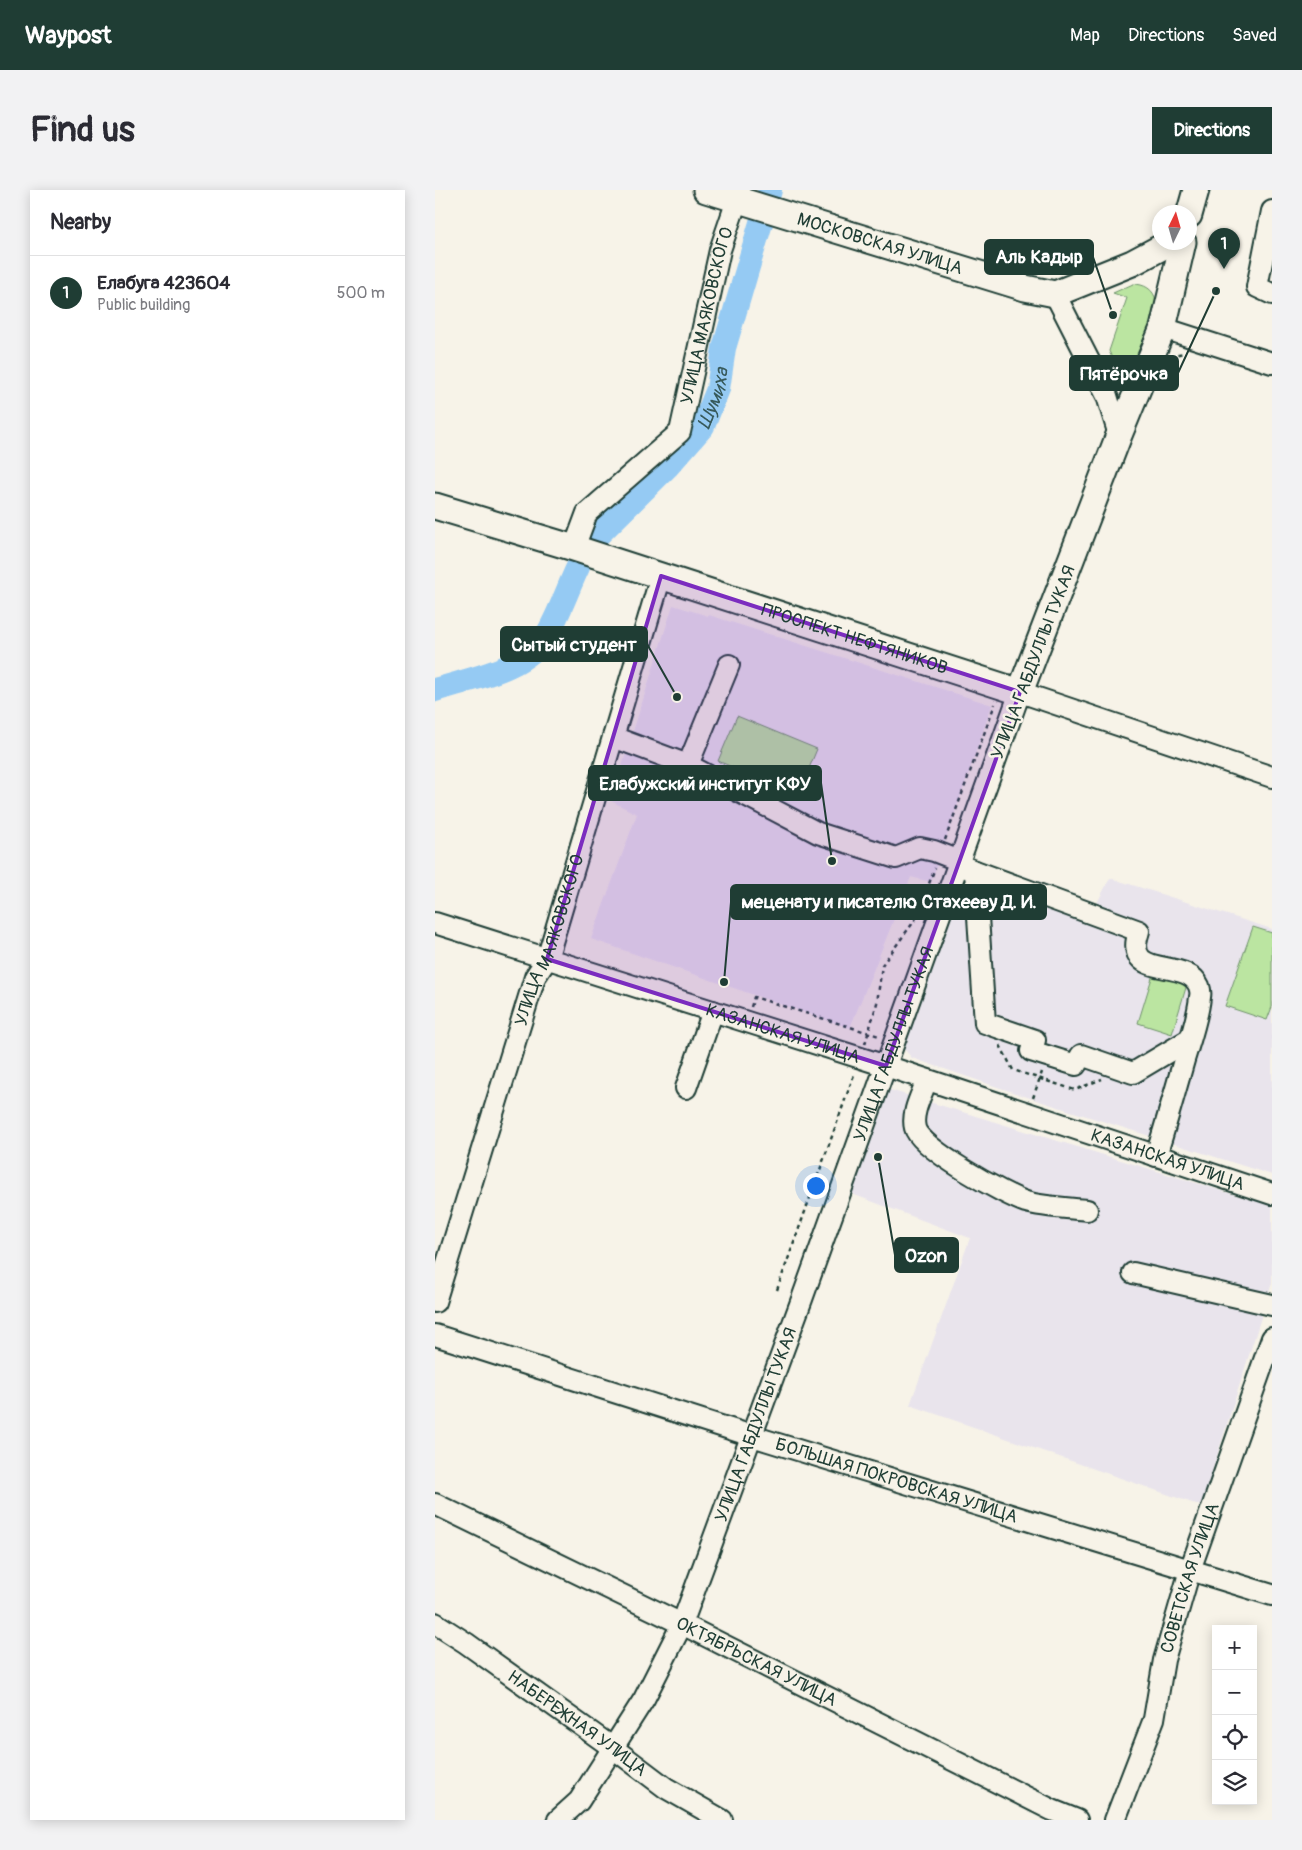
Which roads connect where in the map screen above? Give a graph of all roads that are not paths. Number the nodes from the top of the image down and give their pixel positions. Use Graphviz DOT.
graph roads {
  1 [pos="706,190"];
  2 [pos="738,195"];
  3 [pos="1272,211"];
  4 [pos="1157,250"];
  5 [pos="1181,250"];
  6 [pos="1133,263"];
  7 [pos="1055,294"];
  8 [pos="1272,294"];
  9 [pos="1170,302"];
  10 [pos="1163,328"];
  11 [pos="1272,363"];
  12 [pos="1119,435"];
  13 [pos="435,506"];
  14 [pos="574,548"];
  15 [pos="661,576"];
  16 [pos="729,665"];
  17 [pos="1011,688"];
  18 [pos="613,737"];
  19 [pos="688,765"];
  20 [pos="1272,777"];
  21 [pos="964,866"];
  22 [pos="435,923"];
  23 [pos="547,959"];
  24 [pos="713,1012"];
  25 [pos="1190,1039"];
  26 [pos="886,1066"];
  27 [pos="927,1080"];
  28 [pos="686,1088"];
  29 [pos="1156,1156"];
  30 [pos="1272,1194"];
  31 [pos="1087,1210"];
  32 [pos="1133,1273"];
  33 [pos="435,1302"];
  34 [pos="1272,1305"];
  35 [pos="435,1335"];
  36 [pos="1272,1338"];
  37 [pos="1267,1370"];
  38 [pos="752,1436"];
  39 [pos="435,1504"];
  40 [pos="1190,1570"];
  41 [pos="1272,1595"];
  42 [pos="435,1623"];
  43 [pos="682,1624"];
  44 [pos="613,1748"];
  45 [pos="558,1820"];
  46 [pos="721,1820"];
  47 [pos="1077,1820"];
  48 [pos="1115,1820"];
  1 -- 2 [label="main road, МОСКОВСКАЯ УЛИЦА"];
  2 -- 7 [label="main road, МОСКОВСКАЯ УЛИЦА"];
  2 -- 14 [label="street, УЛИЦА МАЯКОВСКОГО"];
  3 -- 8 [label="street"];
  4 -- 6 [label="main road"];
  5 -- 9 [label="main road, УЛИЦА ГАБДУЛЛЫ ТУКАЯ"];
  6 -- 7 [label="main road"];
  6 -- 9 [label="main road"];
  7 -- 12 [label="street"];
  9 -- 10 [label="main road, УЛИЦА ГАБДУЛЛЫ ТУКАЯ"];
  10 -- 11 [label="street"];
  10 -- 12 [label="main road, УЛИЦА ГАБДУЛЛЫ ТУКАЯ"];
  12 -- 17 [label="main road, УЛИЦА ГАБДУЛЛЫ ТУКАЯ"];
  13 -- 14 [label="main road, ПРОСПЕКТ НЕФТЯНИКОВ"];
  14 -- 15 [label="main road, ПРОСПЕКТ НЕФТЯНИКОВ"];
  15 -- 17 [label="main road, ПРОСПЕКТ НЕФТЯНИКОВ"];
  15 -- 18 [label="street, УЛИЦА МАЯКОВСКОГО"];
  16 -- 19 [label="street"];
  17 -- 20 [label="street, ПРОСПЕКТ НЕФТЯНИКОВ"];
  17 -- 21 [label="street, УЛИЦА ГАБДУЛЛЫ ТУКАЯ"];
  18 -- 19 [label="street"];
  18 -- 23 [label="street, УЛИЦА МАЯКОВСКОГО"];
  19 -- 21 [label="street"];
  21 -- 25 [label="street"];
  21 -- 25 [label="street"];
  21 -- 26 [label="street, УЛИЦА ГАБДУЛЛЫ ТУКАЯ"];
  22 -- 23 [label="street, КАЗАНСКАЯ УЛИЦА"];
  23 -- 24 [label="street, КАЗАНСКАЯ УЛИЦА"];
  23 -- 33 [label="street, УЛИЦА МАЯКОВСКОГО"];
  24 -- 26 [label="street, КАЗАНСКАЯ УЛИЦА"];
  24 -- 28 [label="street"];
  25 -- 29 [label="street"];
  26 -- 27 [label="street, КАЗАНСКАЯ УЛИЦА"];
  26 -- 38 [label="street, УЛИЦА ГАБДУЛЛЫ ТУКАЯ"];
  27 -- 29 [label="street, КАЗАНСКАЯ УЛИЦА"];
  27 -- 31 [label="street"];
  29 -- 30 [label="street, КАЗАНСКАЯ УЛИЦА"];
  32 -- 34 [label="street"];
  35 -- 38 [label="street, БОЛЬШАЯ ПОКРОВСКАЯ УЛИЦА"];
  36 -- 37 [label="street, СОВЕТСКАЯ УЛИЦА"];
  37 -- 40 [label="street, СОВЕТСКАЯ УЛИЦА"];
  38 -- 40 [label="street, БОЛЬШАЯ ПОКРОВСКАЯ УЛИЦА"];
  38 -- 43 [label="street, УЛИЦА ГАБДУЛЛЫ ТУКАЯ"];
  39 -- 43 [label="street, ОКТЯБРЬСКАЯ УЛИЦА"];
  40 -- 41 [label="street, БОЛЬШАЯ ПОКРОВСКАЯ УЛИЦА"];
  40 -- 48 [label="street, СОВЕТСКАЯ УЛИЦА"];
  42 -- 44 [label="street, НАБЕРЕЖНАЯ УЛИЦА"];
  43 -- 44 [label="street, УЛИЦА ГАБДУЛЛЫ ТУКАЯ"];
  43 -- 47 [label="street, ОКТЯБРЬСКАЯ УЛИЦА"];
  44 -- 45 [label="street, УЛИЦА ГАБДУЛЛЫ ТУКАЯ"];
  44 -- 46 [label="street, НАБЕРЕЖНАЯ УЛИЦА"];
}
